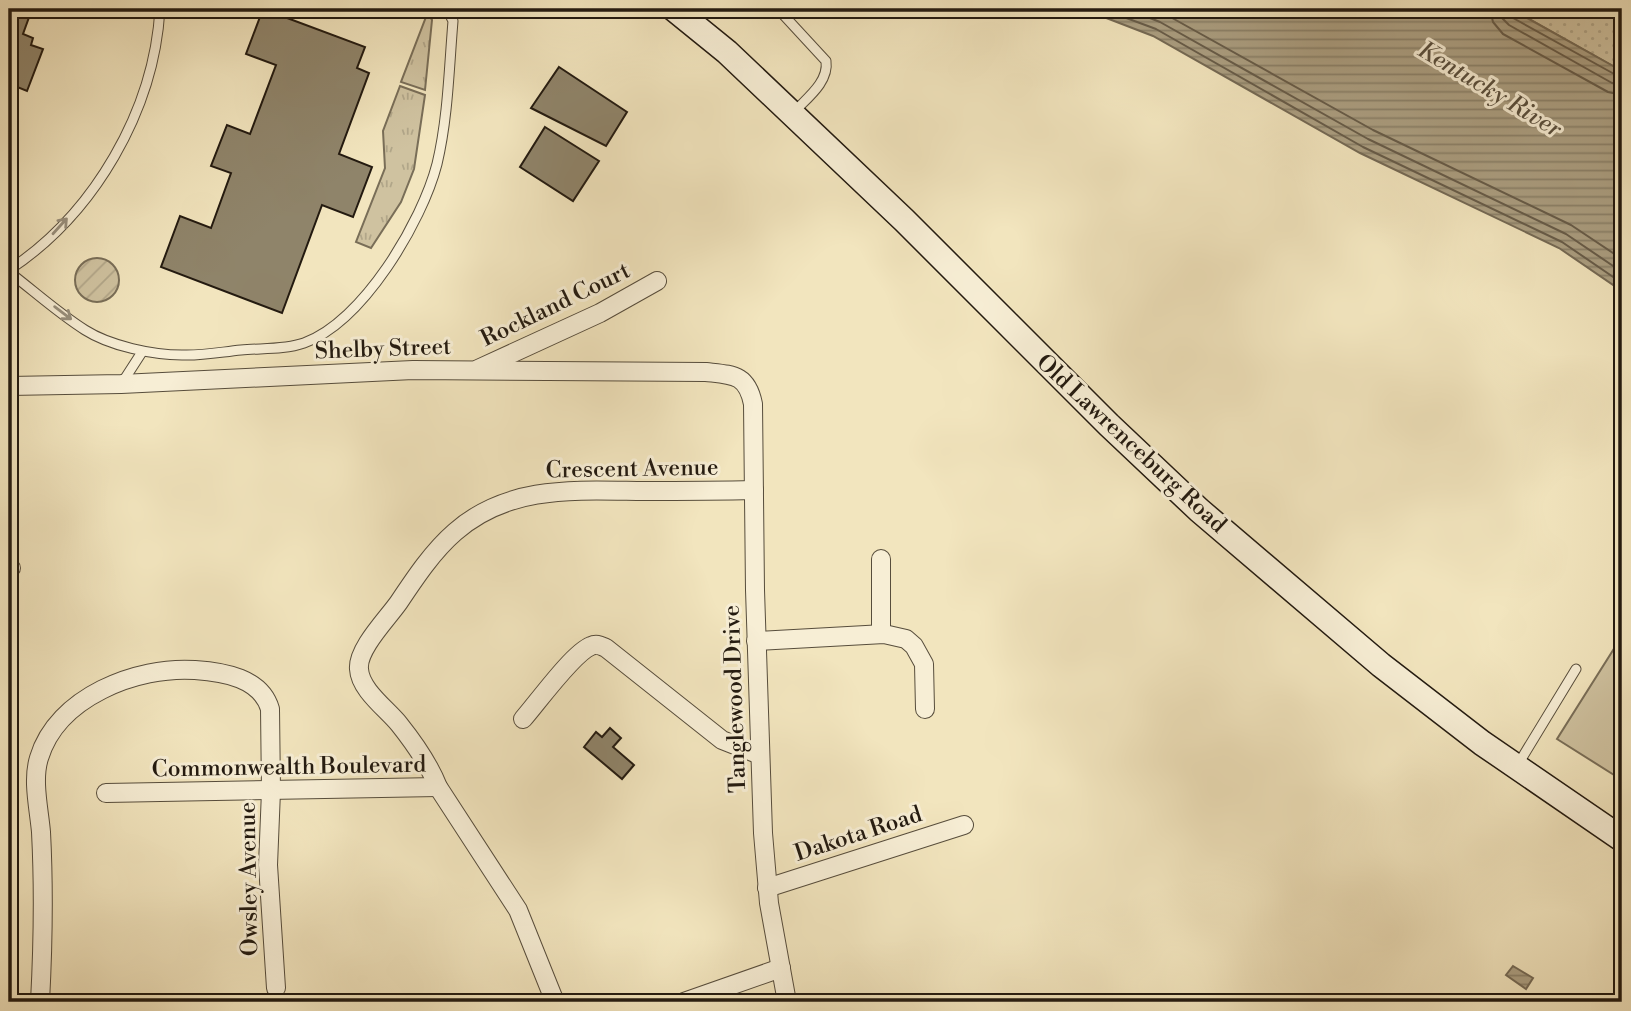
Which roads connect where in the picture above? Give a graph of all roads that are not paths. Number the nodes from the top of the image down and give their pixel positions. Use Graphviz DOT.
graph roads {
  1 [pos="160,9"];
  2 [pos="447,9"];
  3 [pos="674,9"];
  4 [pos="778,9"];
  5 [pos="793,113"];
  6 [pos="9,271"];
  7 [pos="657,281"];
  8 [pos="142,352"];
  9 [pos="475,370"];
  10 [pos="121,384"];
  11 [pos="9,386"];
  12 [pos="751,392"];
  13 [pos="754,490"];
  14 [pos="881,559"];
  15 [pos="881,634"];
  16 [pos="757,641"];
  17 [pos="1576,668"];
  18 [pos="925,709"];
  19 [pos="523,719"];
  20 [pos="760,755"];
  21 [pos="1517,767"];
  22 [pos="438,787"];
  23 [pos="271,790"];
  24 [pos="106,793"];
  25 [pos="964,825"];
  26 [pos="1622,839"];
  27 [pos="767,888"];
  28 [pos="781,968"];
  29 [pos="276,988"];
  30 [pos="40,1002"];
  31 [pos="555,1002"];
  32 [pos="684,1002"];
  33 [pos="787,1002"];
  6 -- 1 [label="lane, one-way"];
  2 -- 8 [label="lane"];
  3 -- 5 [label="main road, Old Lawrenceburg Road"];
  4 -- 5 [label="lane"];
  5 -- 21 [label="main road, Old Lawrenceburg Road"];
  6 -- 8 [label="lane, one-way"];
  7 -- 9 [label="street, Rockland Court"];
  8 -- 10 [label="lane"];
  9 -- 10 [label="street, Shelby Street"];
  9 -- 12 [label="street, Shelby Street"];
  10 -- 11 [label="street, Shelby Street"];
  12 -- 13 [label="street, Tanglewood Drive"];
  13 -- 16 [label="street, Tanglewood Drive"];
  13 -- 22 [label="street, Crescent Avenue"];
  14 -- 15 [label="street"];
  15 -- 16 [label="street"];
  15 -- 18 [label="street"];
  16 -- 20 [label="street, Tanglewood Drive"];
  17 -- 21 [label="lane"];
  19 -- 20 [label="street"];
  20 -- 27 [label="street, Tanglewood Drive"];
  21 -- 26 [label="main road, Old Lawrenceburg Road"];
  22 -- 23 [label="street, Commonwealth Boulevard"];
  22 -- 31 [label="street, Commonwealth Boulevard"];
  23 -- 24 [label="street, Commonwealth Boulevard"];
  23 -- 29 [label="street, Owsley Avenue"];
  23 -- 30 [label="street, Owsley Avenue"];
  25 -- 27 [label="street, Dakota Road"];
  27 -- 28 [label="street, Tanglewood Drive"];
  28 -- 32 [label="street"];
  28 -- 33 [label="street, Tanglewood Drive"];
}
